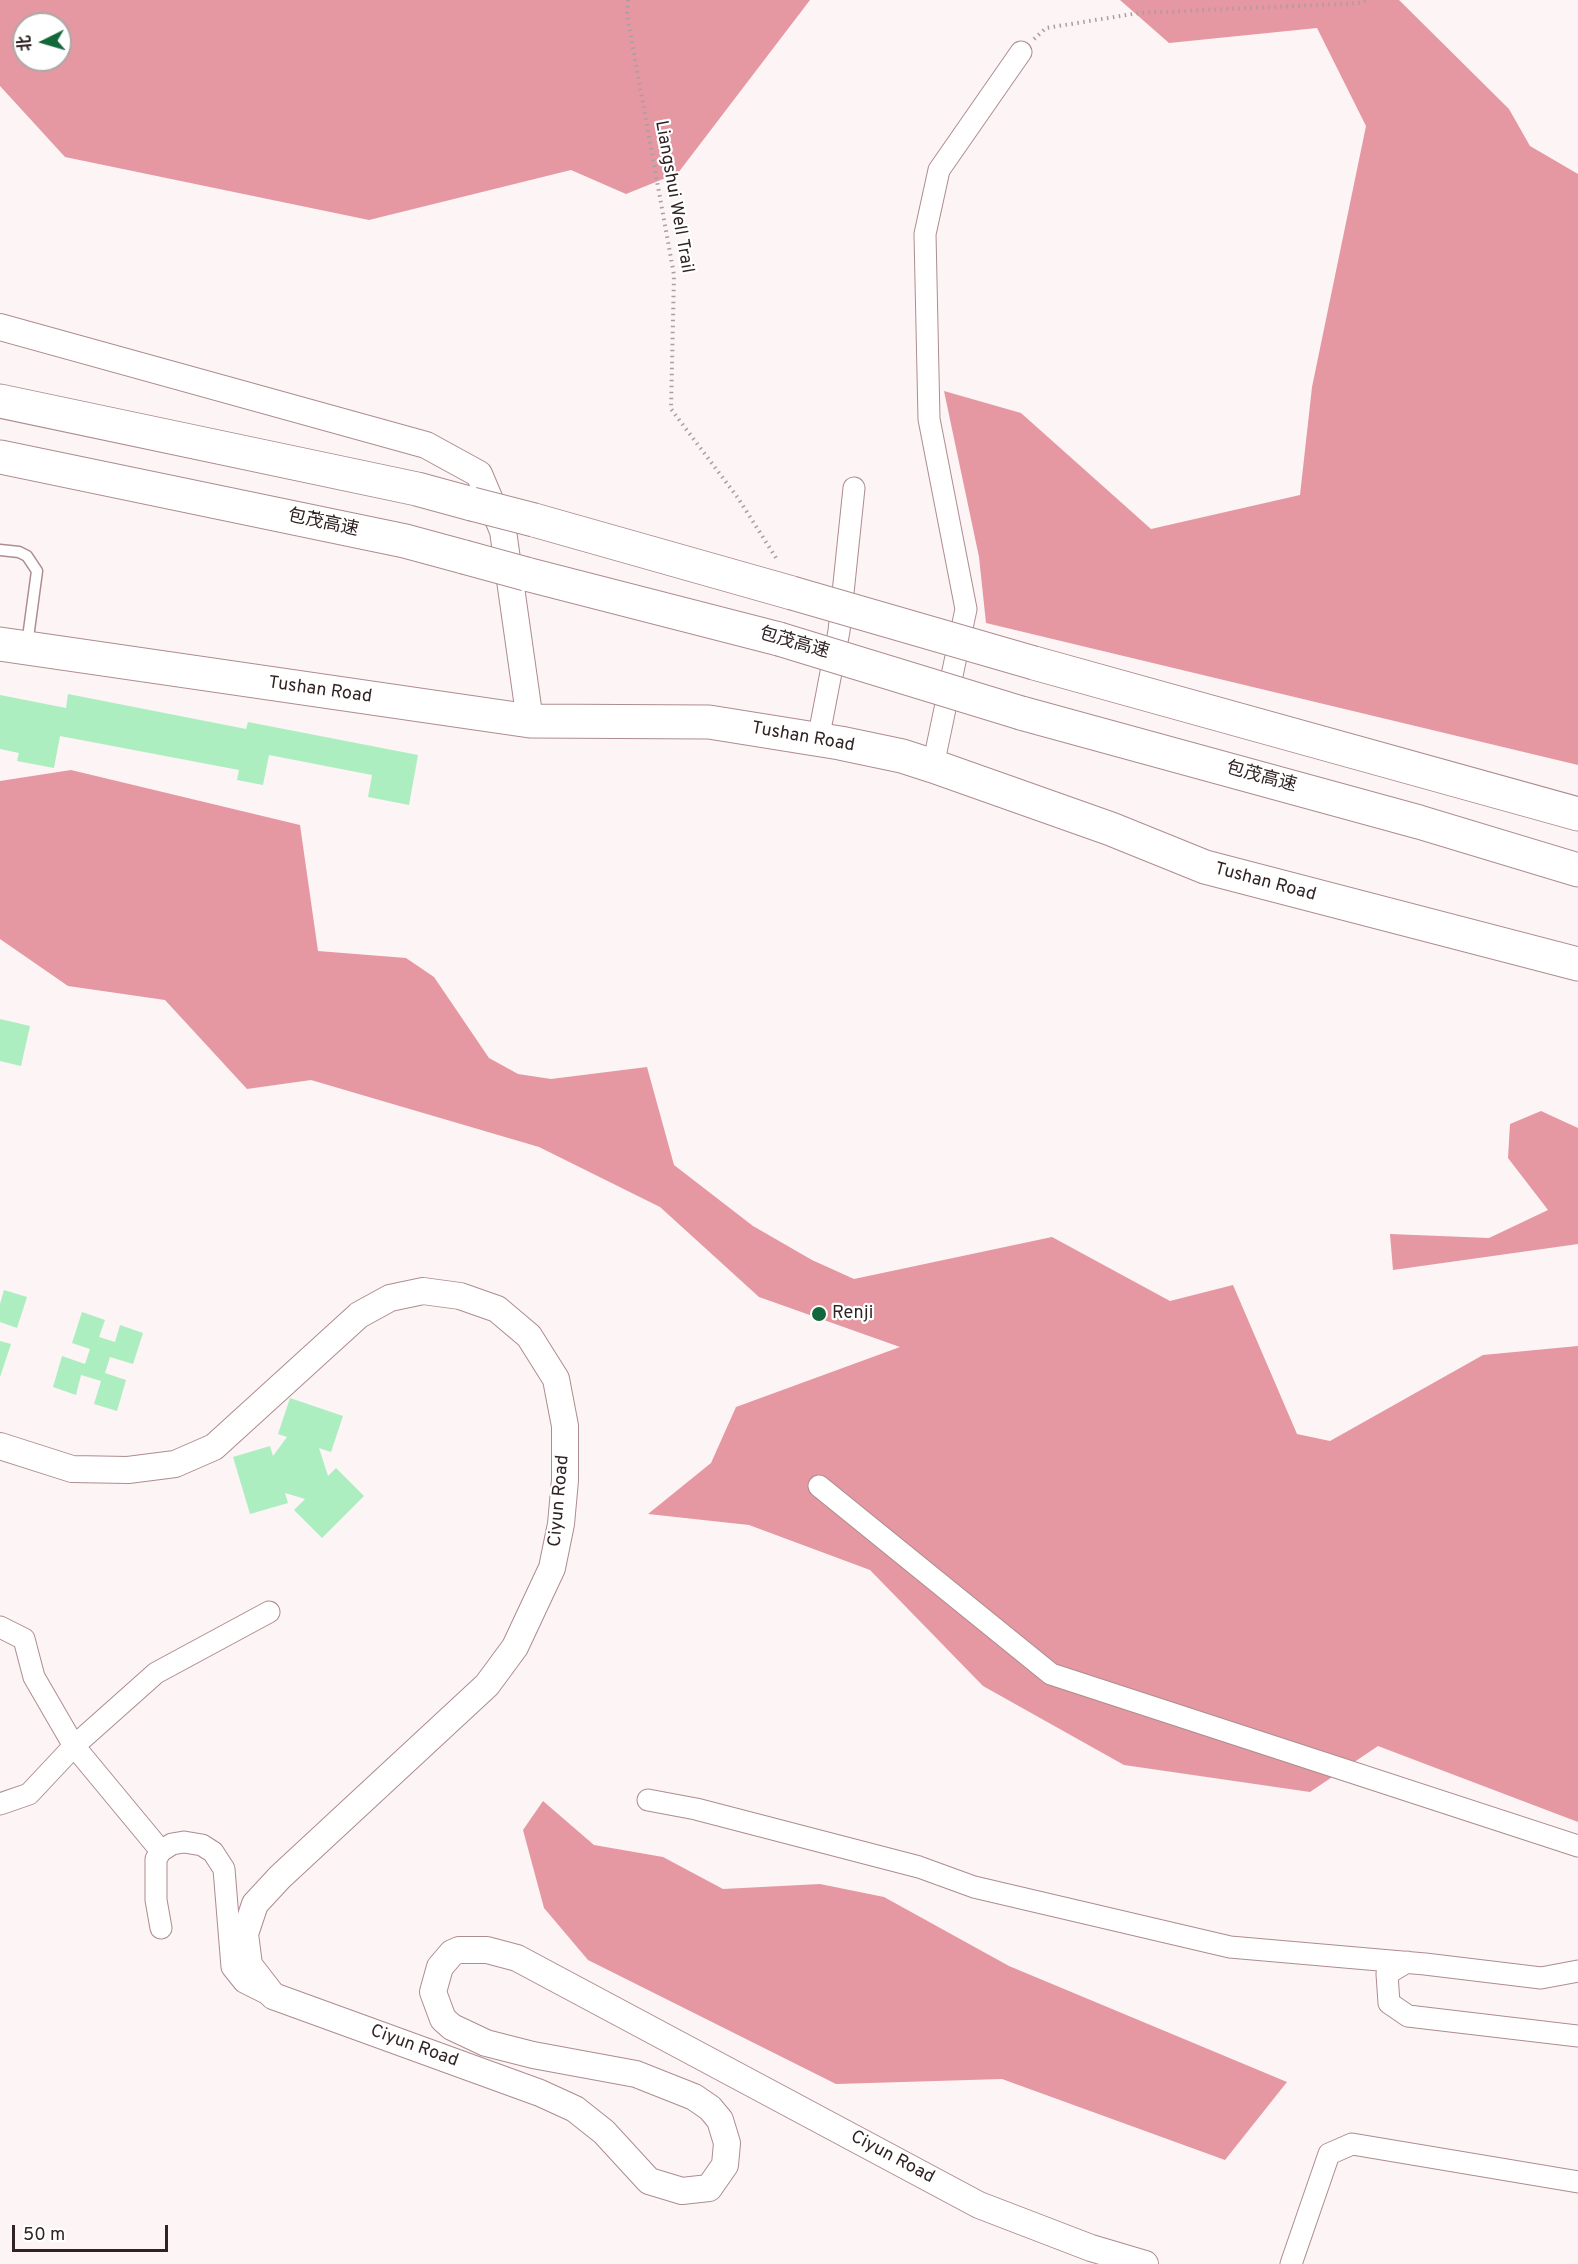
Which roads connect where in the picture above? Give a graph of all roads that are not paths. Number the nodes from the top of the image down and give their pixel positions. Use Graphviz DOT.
graph roads {
  1 [pos="1021,52"];
  2 [pos="0,327"];
  3 [pos="0,401"];
  4 [pos="0,457"];
  5 [pos="854,488"];
  6 [pos="0,550"];
  7 [pos="14,646"];
  8 [pos="530,722"];
  9 [pos="818,740"];
  10 [pos="933,766"];
  11 [pos="1578,814"];
  12 [pos="1578,873"];
  13 [pos="1578,964"];
  14 [pos="0,1446"];
  15 [pos="819,1486"];
  16 [pos="269,1612"];
  17 [pos="0,1627"];
  18 [pos="74,1746"];
  19 [pos="648,1800"];
  20 [pos="0,1804"];
  21 [pos="1578,1846"];
  22 [pos="161,1851"];
  23 [pos="161,1928"];
  24 [pos="1407,1962"];
  25 [pos="1575,1975"];
  26 [pos="273,1996"];
  27 [pos="1578,2036"];
  28 [pos="1578,2182"];
  29 [pos="1145,2264"];
  30 [pos="1291,2264"];
  1 -- 10 [label="street"];
  2 -- 8 [label="street"];
  3 -- 11 [label="main road, bridge"];
  4 -- 12 [label="main road, 包茂高速, bridge"];
  5 -- 9 [label="street"];
  6 -- 7 [label="lane"];
  7 -- 8 [label="main road, Tushan Road"];
  8 -- 9 [label="main road, Tushan Road"];
  9 -- 10 [label="main road, Tushan Road"];
  10 -- 13 [label="main road, Tushan Road"];
  14 -- 26 [label="street, Ciyun Road"];
  15 -- 21 [label="street"];
  16 -- 18 [label="street"];
  17 -- 18 [label="street"];
  18 -- 20 [label="street"];
  18 -- 22 [label="street"];
  19 -- 24 [label="street"];
  22 -- 23 [label="street"];
  22 -- 26 [label="street"];
  24 -- 25 [label="street"];
  24 -- 27 [label="street"];
  26 -- 29 [label="street, Ciyun Road"];
  28 -- 30 [label="street"];
}
